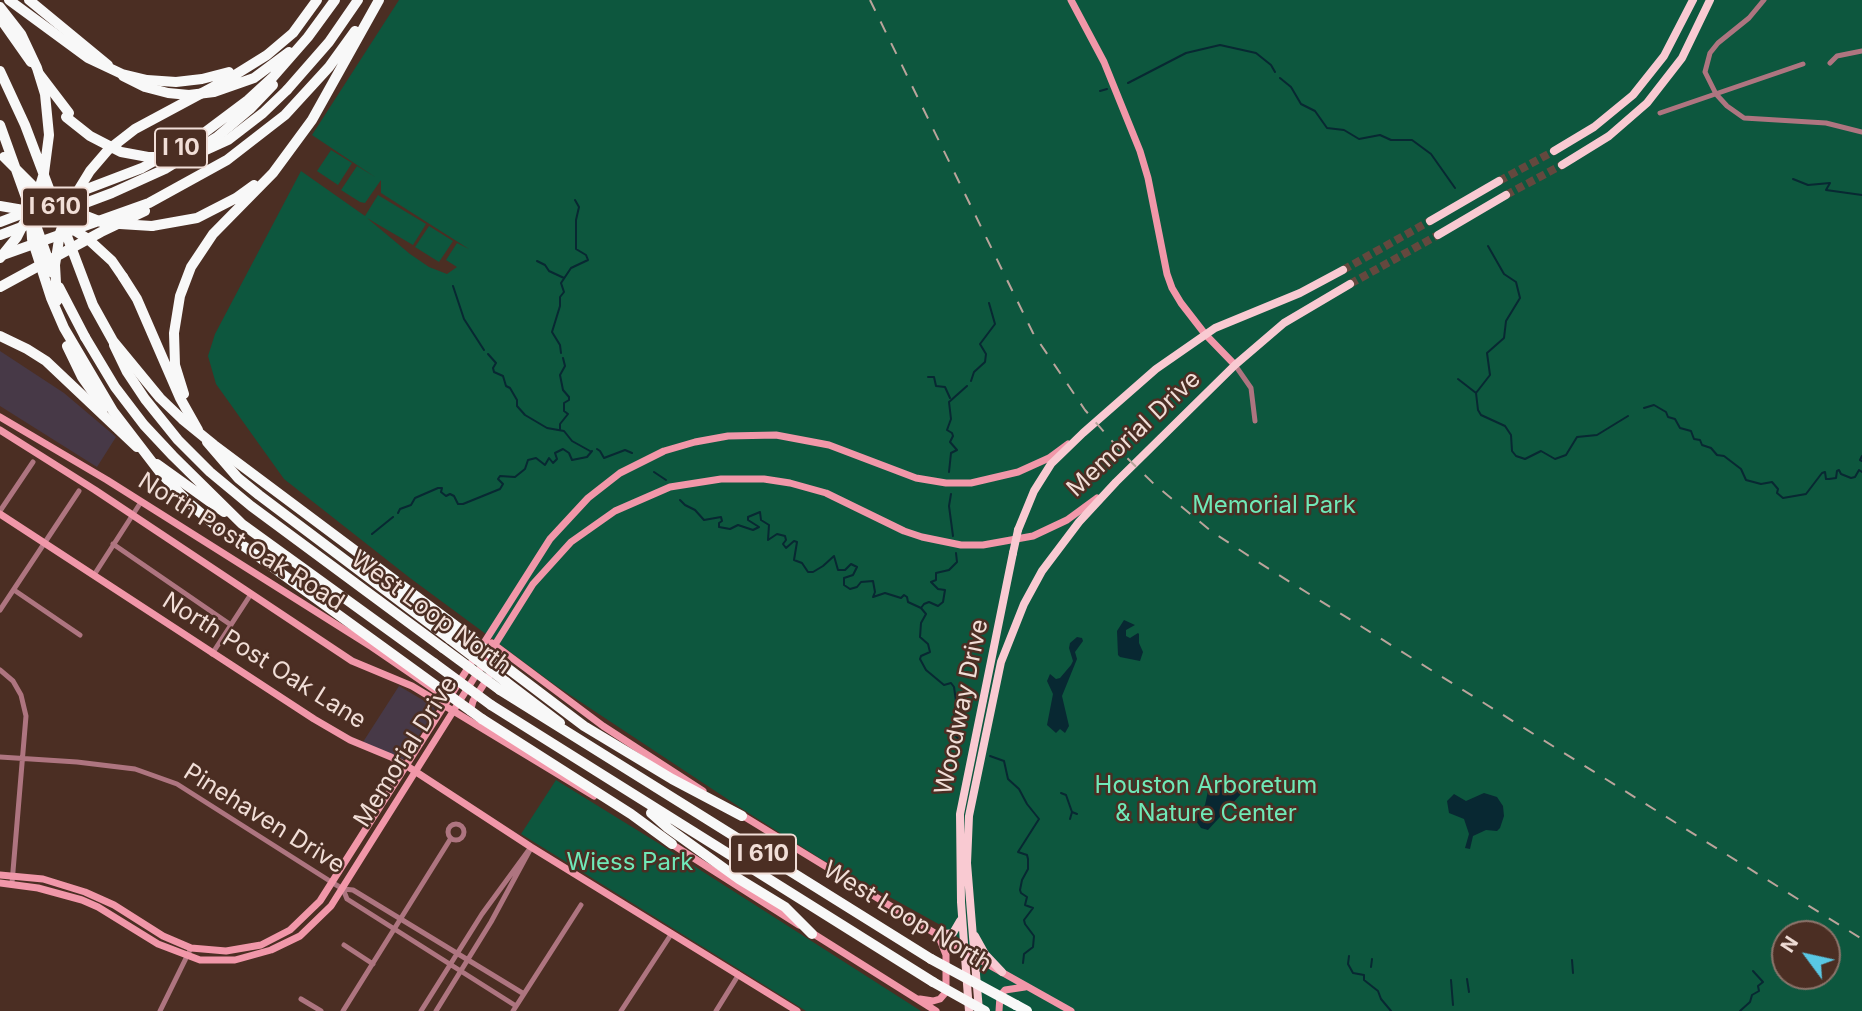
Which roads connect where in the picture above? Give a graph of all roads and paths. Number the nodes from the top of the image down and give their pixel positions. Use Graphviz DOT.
graph roads {
  1 [pos="9,0"];
  2 [pos="29,0"];
  3 [pos="317,0"];
  4 [pos="335,0"];
  5 [pos="352,0"];
  6 [pos="358,0"];
  7 [pos="377,0"];
  8 [pos="1071,0"];
  9 [pos="1693,0"];
  10 [pos="1710,0"];
  11 [pos="1763,0"];
  12 [pos="0,7"];
  13 [pos="323,17"];
  14 [pos="0,18"];
  15 [pos="0,25"];
  16 [pos="1862,51"];
  17 [pos="1830,63"];
  18 [pos="1803,64"];
  19 [pos="245,67"];
  20 [pos="0,71"];
  21 [pos="286,88"];
  22 [pos="1716,93"];
  23 [pos="1660,114"];
  24 [pos="67,115"];
  25 [pos="0,125"];
  26 [pos="1862,132"];
  27 [pos="1554,151"];
  28 [pos="2,154"];
  29 [pos="286,155"];
  30 [pos="1562,164"];
  31 [pos="1499,181"];
  32 [pos="175,191"];
  33 [pos="1506,195"];
  34 [pos="0,206"];
  35 [pos="30,208"];
  36 [pos="1430,221"];
  37 [pos="0,222"];
  38 [pos="1438,234"];
  39 [pos="0,235"];
  40 [pos="0,257"];
  41 [pos="1343,271"];
  42 [pos="1350,284"];
  43 [pos="0,287"];
  44 [pos="1205,334"];
  45 [pos="0,336"];
  46 [pos="113,341"];
  47 [pos="1235,365"];
  48 [pos="188,412"];
  49 [pos="0,417"];
  50 [pos="1255,421"];
  51 [pos="0,430"];
  52 [pos="1083,433"];
  53 [pos="127,438"];
  54 [pos="33,462"];
  55 [pos="1116,482"];
  56 [pos="79,491"];
  57 [pos="209,497"];
  58 [pos="141,502"];
  59 [pos="0,513"];
  60 [pos="133,515"];
  61 [pos="44,544"];
  62 [pos="113,544"];
  63 [pos="94,575"];
  64 [pos="14,590"];
  65 [pos="251,594"];
  66 [pos="0,610"];
  67 [pos="231,625"];
  68 [pos="80,635"];
  69 [pos="486,638"];
  70 [pos="449,640"];
  71 [pos="495,645"];
  72 [pos="212,654"];
  73 [pos="522,665"];
  74 [pos="0,670"];
  75 [pos="509,670"];
  76 [pos="447,703"];
  77 [pos="455,708"];
  78 [pos="984,716"];
  79 [pos="479,723"];
  80 [pos="0,757"];
  81 [pos="23,760"];
  82 [pos="407,766"];
  83 [pos="415,772"];
  84 [pos="633,796"];
  85 [pos="742,816"];
  86 [pos="386,820"];
  87 [pos="451,838"];
  88 [pos="672,845"];
  89 [pos="531,847"];
  90 [pos="0,875"];
  91 [pos="13,879"];
  92 [pos="0,883"];
  93 [pos="333,884"];
  94 [pos="343,889"];
  95 [pos="84,896"];
  96 [pos="581,905"];
  97 [pos="380,906"];
  98 [pos="374,916"];
  99 [pos="401,918"];
  100 [pos="962,919"];
  101 [pos="972,928"];
  102 [pos="393,930"];
  103 [pos="672,933"];
  104 [pos="812,933"];
  105 [pos="937,935"];
  106 [pos="344,945"];
  107 [pos="191,948"];
  108 [pos="964,951"];
  109 [pos="458,953"];
  110 [pos="187,956"];
  111 [pos="974,956"];
  112 [pos="469,959"];
  113 [pos="373,964"];
  114 [pos="450,965"];
  115 [pos="461,972"];
  116 [pos="1002,972"];
  117 [pos="739,974"];
  118 [pos="1026,987"];
  119 [pos="524,993"];
  120 [pos="915,998"];
  121 [pos="301,999"];
  122 [pos="514,1009"];
  123 [pos="160,1011"];
  124 [pos="321,1011"];
  125 [pos="343,1011"];
  126 [pos="421,1011"];
  127 [pos="436,1011"];
  128 [pos="621,1011"];
  129 [pos="716,1011"];
  130 [pos="797,1011"];
  131 [pos="936,1011"];
  132 [pos="969,1011"];
  133 [pos="979,1011"];
  134 [pos="985,1011"];
  135 [pos="999,1011"];
  136 [pos="1027,1011"];
  137 [pos="1071,1011"];
  1 -- 19 [label="highway, bridge"];
  2 -- 13 [label="highway"];
  3 -- 19 [label="highway"];
  4 -- 13 [label="highway, I 10"];
  5 -- 21 [label="highway"];
  6 -- 21 [label="highway"];
  7 -- 29 [label="highway"];
  7 -- 32 [label="highway, I 10"];
  8 -- 44 [label="main road"];
  9 -- 27 [label="main road"];
  10 -- 30 [label="main road"];
  11 -- 22 [label="street"];
  12 -- 40 [label="highway, bridge"];
  13 -- 37 [label="highway, I 10"];
  13 -- 39 [label="highway"];
  14 -- 24 [label="highway"];
  15 -- 24 [label="highway"];
  16 -- 17 [label="street"];
  18 -- 22 [label="street"];
  19 -- 53 [label="highway, bridge"];
  20 -- 46 [label="highway, West Loop North / I 610, bridge"];
  21 -- 24 [label="highway, bridge"];
  22 -- 23 [label="street"];
  22 -- 26 [label="street"];
  25 -- 35 [label="highway, West Loop North / I 610, bridge"];
  28 -- 29 [label="highway, bridge"];
  29 -- 48 [label="highway"];
  31 -- 36 [label="main road"];
  32 -- 40 [label="highway, I 10"];
  32 -- 43 [label="highway"];
  33 -- 38 [label="main road"];
  34 -- 48 [label="highway, bridge"];
  35 -- 57 [label="highway, West Loop North / I 610, bridge"];
  35 -- 79 [label="highway, bridge"];
  41 -- 44 [label="main road, Memorial Drive"];
  42 -- 47 [label="main road, Memorial Drive"];
  44 -- 47 [label="main road"];
  44 -- 52 [label="main road, Memorial Drive"];
  45 -- 53 [label="highway"];
  46 -- 70 [label="highway, West Loop North / I 610, bridge"];
  46 -- 75 [label="highway, bridge"];
  47 -- 50 [label="street"];
  47 -- 55 [label="main road, Memorial Drive"];
  48 -- 70 [label="highway"];
  49 -- 58 [label="main road, North Post Oak Road"];
  51 -- 60 [label="main road, North Post Oak Road"];
  52 -- 69 [label="main road, Memorial Drive"];
  52 -- 78 [label="main road, Woodway Drive, bridge"];
  53 -- 57 [label="highway, bridge"];
  54 -- 59 [label="street"];
  55 -- 71 [label="main road, Memorial Drive"];
  55 -- 78 [label="main road, Woodway Drive"];
  56 -- 61 [label="street"];
  57 -- 84 [label="highway, West Loop North / I 610, bridge"];
  58 -- 60 [label="street"];
  58 -- 76 [label="main road, North Post Oak Road"];
  59 -- 61 [label="main road, North Post Oak Lane"];
  60 -- 62 [label="street"];
  60 -- 65 [label="main road, North Post Oak Road"];
  61 -- 63 [label="main road, North Post Oak Lane"];
  61 -- 64 [label="street"];
  62 -- 63 [label="street"];
  62 -- 67 [label="street"];
  63 -- 72 [label="main road, North Post Oak Lane"];
  64 -- 66 [label="street"];
  64 -- 68 [label="street"];
  65 -- 67 [label="street"];
  65 -- 76 [label="main road, North Post Oak Road"];
  67 -- 72 [label="street"];
  69 -- 71 [label="main road"];
  69 -- 76 [label="main road, Memorial Drive"];
  70 -- 75 [label="highway, bridge"];
  70 -- 136 [label="highway, West Loop North / I 610, bridge"];
  71 -- 73 [label="main road"];
  71 -- 77 [label="main road, Memorial Drive"];
  72 -- 82 [label="main road, North Post Oak Lane"];
  73 -- 79 [label="main road"];
  73 -- 85 [label="main road"];
  74 -- 81 [label="street"];
  75 -- 85 [label="highway"];
  76 -- 77 [label="main road, North Post Oak Road"];
  76 -- 82 [label="main road, Memorial Drive"];
  77 -- 79 [label="main road, North Post Oak Road"];
  77 -- 83 [label="main road, Memorial Drive"];
  78 -- 100 [label="main road, Woodway Drive"];
  78 -- 101 [label="main road, Woodway Drive"];
  79 -- 88 [label="highway"];
  80 -- 81 [label="street, Pinehaven Drive"];
  81 -- 91 [label="street"];
  81 -- 93 [label="street, Pinehaven Drive"];
  82 -- 83 [label="main road, North Post Oak Lane"];
  82 -- 86 [label="main road"];
  82 -- 93 [label="main road, Memorial Drive"];
  83 -- 86 [label="main road, Memorial Drive"];
  83 -- 89 [label="main road, North Post Oak Lane"];
  84 -- 104 [label="highway"];
  84 -- 134 [label="highway, West Loop North / I 610, bridge"];
  85 -- 105 [label="main road"];
  86 -- 94 [label="main road, Memorial Drive"];
  87 -- 99 [label="street"];
  88 -- 104 [label="main road"];
  89 -- 103 [label="main road, North Post Oak Lane"];
  89 -- 109 [label="street"];
  89 -- 112 [label="street"];
  90 -- 91 [label="main road, Memorial Drive"];
  91 -- 92 [label="main road, Memorial Drive"];
  91 -- 95 [label="main road, Memorial Drive"];
  93 -- 94 [label="street, Pinehaven Drive"];
  93 -- 107 [label="main road, Memorial Drive"];
  94 -- 97 [label="street"];
  94 -- 98 [label="street"];
  94 -- 110 [label="main road, Memorial Drive"];
  95 -- 107 [label="main road, Memorial Drive"];
  95 -- 110 [label="main road, Memorial Drive"];
  96 -- 119 [label="street"];
  97 -- 98 [label="street"];
  97 -- 99 [label="street"];
  98 -- 102 [label="street"];
  99 -- 102 [label="street"];
  99 -- 109 [label="street"];
  100 -- 105 [label="main road"];
  100 -- 108 [label="main road, Woodway Drive"];
  101 -- 111 [label="main road, Woodway Drive"];
  101 -- 116 [label="main road"];
  102 -- 113 [label="street"];
  102 -- 114 [label="street"];
  103 -- 117 [label="main road, North Post Oak Lane"];
  103 -- 128 [label="street"];
  104 -- 120 [label="main road"];
  105 -- 108 [label="main road"];
  105 -- 120 [label="main road"];
  106 -- 113 [label="street"];
  107 -- 110 [label="street"];
  108 -- 111 [label="main road"];
  108 -- 132 [label="main road, Woodway Drive"];
  109 -- 112 [label="street"];
  109 -- 114 [label="street"];
  110 -- 123 [label="street"];
  111 -- 116 [label="main road"];
  111 -- 133 [label="main road, Woodway Drive"];
  112 -- 115 [label="street"];
  112 -- 119 [label="street"];
  113 -- 125 [label="street"];
  114 -- 115 [label="street"];
  114 -- 126 [label="street"];
  115 -- 122 [label="street"];
  115 -- 127 [label="street"];
  116 -- 118 [label="main road"];
  117 -- 129 [label="street"];
  117 -- 130 [label="main road, North Post Oak Lane"];
  118 -- 135 [label="main road"];
  118 -- 137 [label="main road"];
  119 -- 122 [label="street"];
  120 -- 131 [label="main road"];
  121 -- 124 [label="street"];
}
